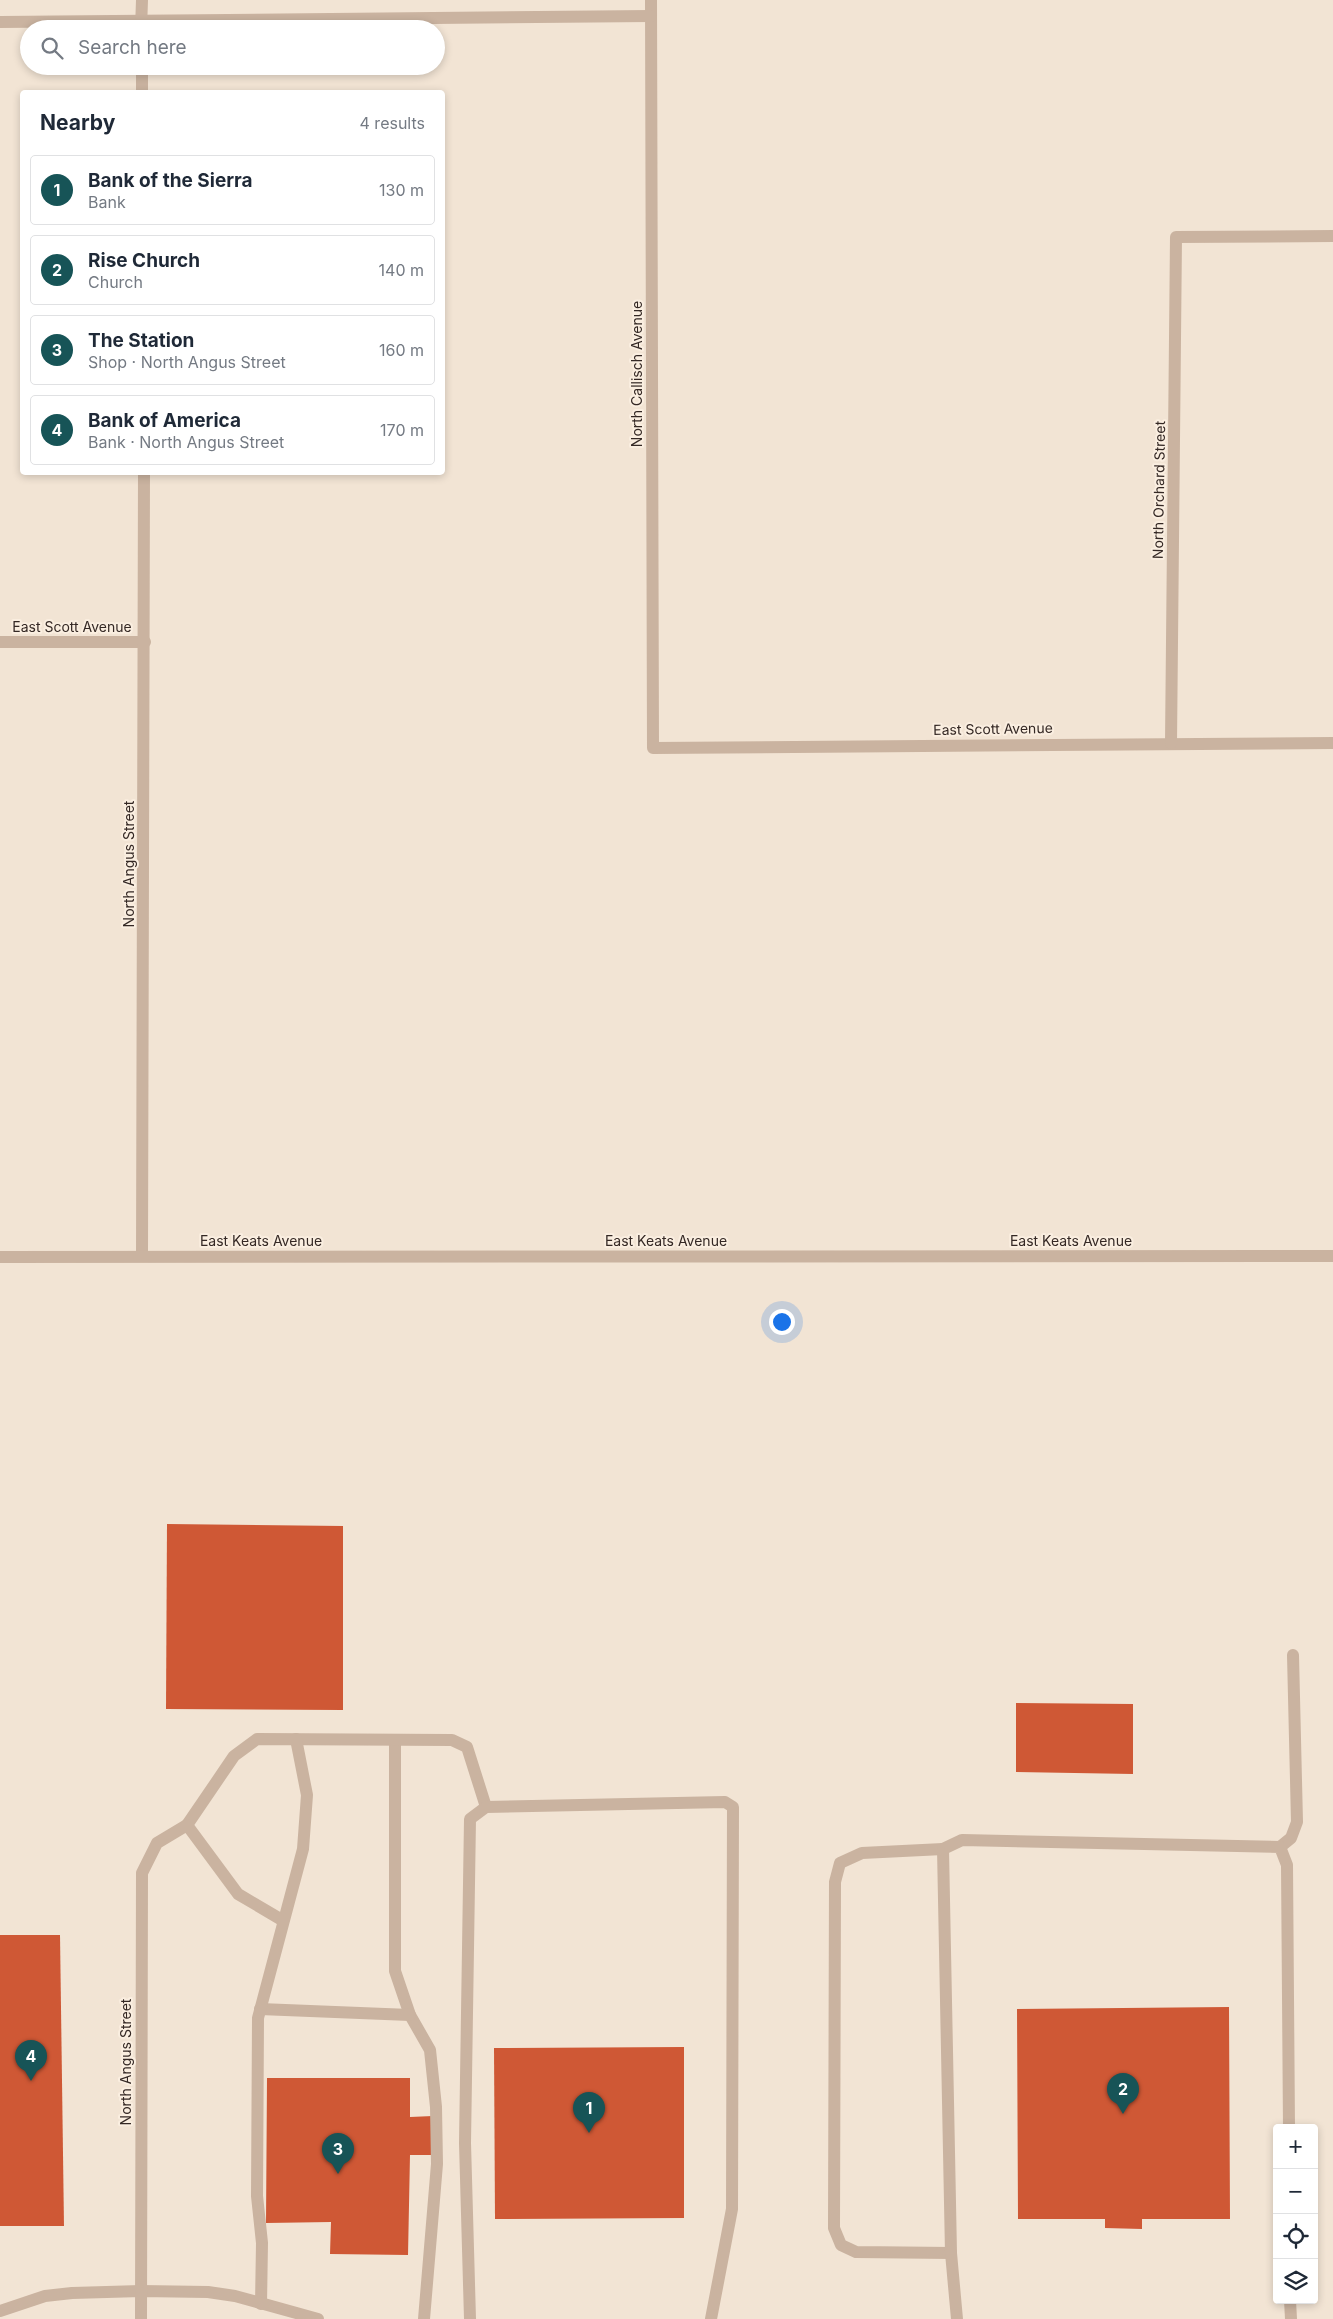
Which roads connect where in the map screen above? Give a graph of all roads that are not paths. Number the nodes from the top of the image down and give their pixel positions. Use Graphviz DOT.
graph roads {
  1 [pos="142,0"];
  2 [pos="651,0"];
  3 [pos="651,16"];
  4 [pos="141,20"];
  5 [pos="424,20"];
  6 [pos="0,22"];
  7 [pos="20,22"];
  8 [pos="142,75"];
  9 [pos="142,90"];
  10 [pos="1333,236"];
  11 [pos="144,475"];
  12 [pos="0,642"];
  13 [pos="145,642"];
  14 [pos="1172,743"];
  15 [pos="1333,743"];
  16 [pos="653,748"];
  17 [pos="142,1256"];
  18 [pos="1333,1256"];
  19 [pos="0,1257"];
  20 [pos="1293,1655"];
  21 [pos="296,1739"];
  22 [pos="395,1740"];
  23 [pos="486,1807"];
  24 [pos="187,1825"];
  25 [pos="1280,1847"];
  26 [pos="943,1848"];
  27 [pos="282,1920"];
  28 [pos="260,2010"];
  29 [pos="410,2015"];
  30 [pos="1289,2124"];
  31 [pos="951,2253"];
  32 [pos="141,2291"];
  33 [pos="261,2304"];
  34 [pos="1290,2304"];
  35 [pos="0,2311"];
  36 [pos="141,2319"];
  37 [pos="318,2319"];
  38 [pos="424,2319"];
  39 [pos="470,2319"];
  40 [pos="711,2319"];
  41 [pos="957,2319"];
  42 [pos="1290,2319"];
  1 -- 4 [label="street"];
  2 -- 3 [label="street, North Callisch Avenue"];
  3 -- 5 [label="street"];
  3 -- 16 [label="street, North Callisch Avenue"];
  6 -- 7 [label="street"];
  8 -- 9 [label="street"];
  10 -- 14 [label="street, North Orchard Street"];
  11 -- 13 [label="street, North Angus Street"];
  12 -- 13 [label="street, East Scott Avenue"];
  13 -- 17 [label="street, North Angus Street"];
  14 -- 15 [label="street, East Scott Avenue"];
  14 -- 16 [label="street, East Scott Avenue"];
  17 -- 18 [label="street, East Keats Avenue"];
  17 -- 19 [label="street, East Keats Avenue"];
  20 -- 25 [label="street"];
  21 -- 22 [label="street"];
  21 -- 24 [label="street"];
  21 -- 27 [label="street"];
  22 -- 23 [label="street"];
  22 -- 29 [label="street"];
  23 -- 39 [label="street"];
  23 -- 40 [label="street"];
  24 -- 27 [label="street"];
  24 -- 32 [label="street, North Angus Street"];
  25 -- 26 [label="street"];
  25 -- 30 [label="street"];
  26 -- 31 [label="street"];
  26 -- 31 [label="street"];
  27 -- 28 [label="street"];
  28 -- 29 [label="street"];
  28 -- 33 [label="street"];
  29 -- 38 [label="street"];
  31 -- 41 [label="street"];
  32 -- 33 [label="street"];
  32 -- 35 [label="street"];
  32 -- 36 [label="street, North Angus Street"];
  33 -- 37 [label="street"];
  34 -- 42 [label="street"];
}
